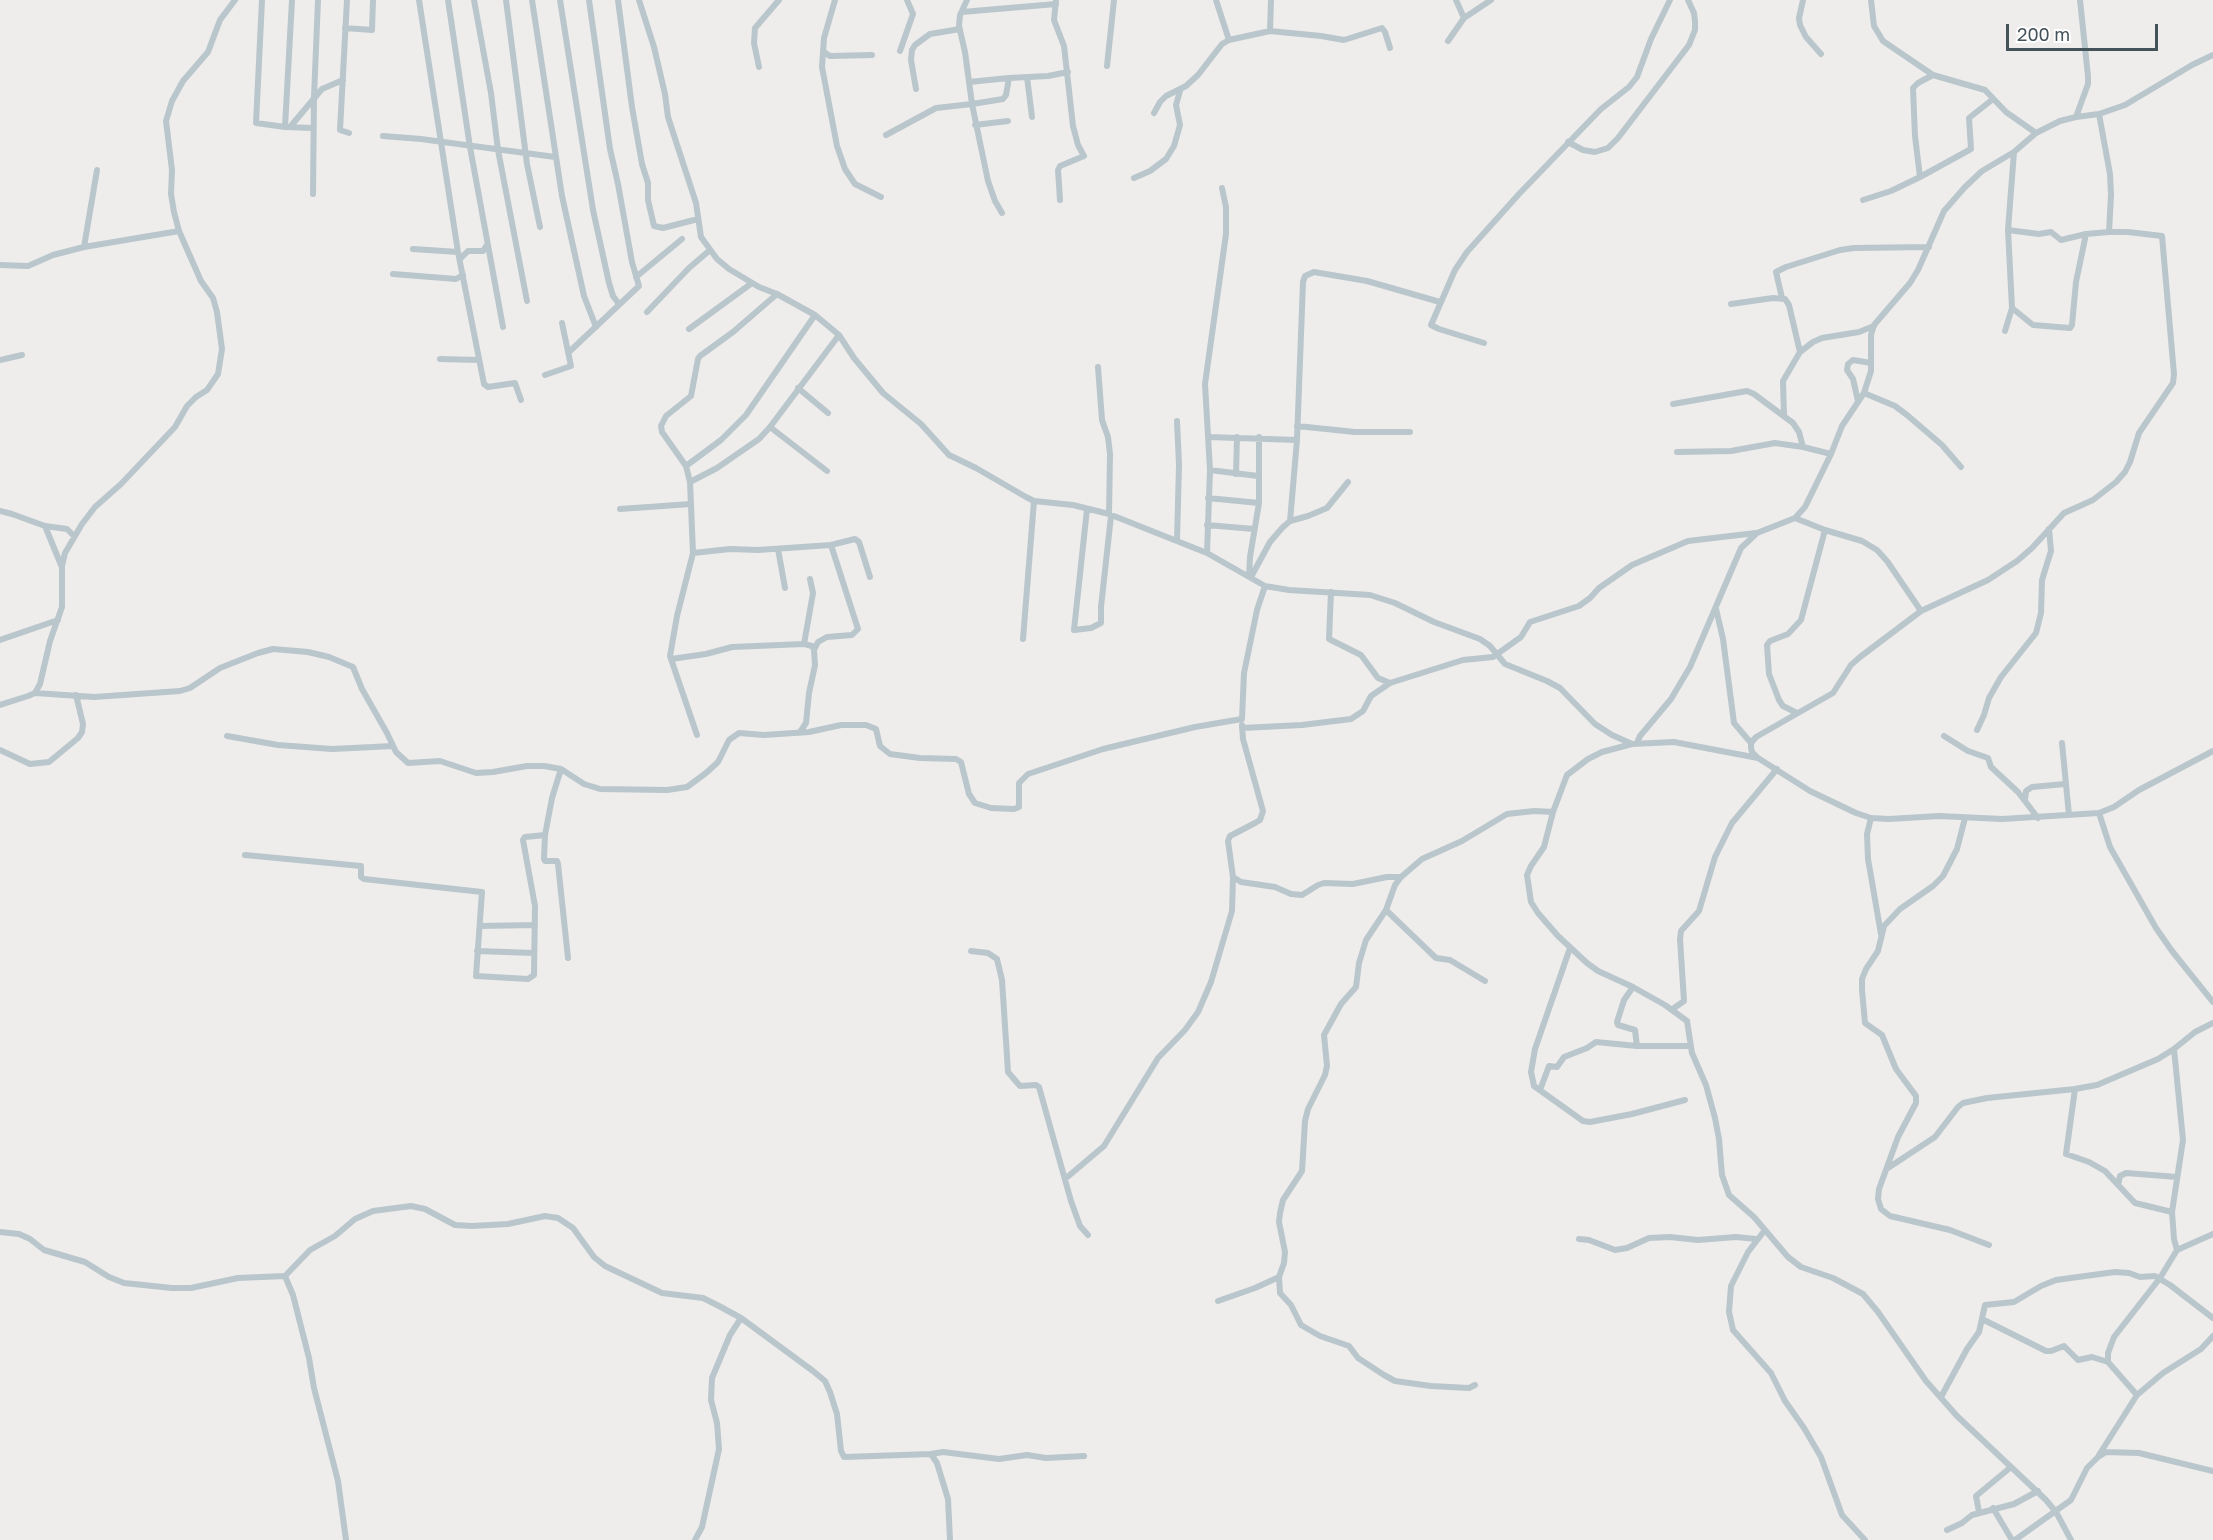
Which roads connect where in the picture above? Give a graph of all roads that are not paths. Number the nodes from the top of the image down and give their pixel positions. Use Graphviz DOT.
graph roads {
  1 [pos="235,0"];
  2 [pos="262,0"];
  3 [pos="292,0"];
  4 [pos="318,0"];
  5 [pos="347,0"];
  6 [pos="372,0"];
  7 [pos="419,0"];
  8 [pos="448,0"];
  9 [pos="474,0"];
  10 [pos="506,0"];
  11 [pos="532,0"];
  12 [pos="560,0"];
  13 [pos="590,0"];
  14 [pos="618,0"];
  15 [pos="639,0"];
  16 [pos="779,0"];
  17 [pos="835,0"];
  18 [pos="907,0"];
  19 [pos="967,0"];
  20 [pos="1114,0"];
  21 [pos="1216,0"];
  22 [pos="1271,0"];
  23 [pos="1456,0"];
  24 [pos="1491,0"];
  25 [pos="1670,0"];
  26 [pos="1688,0"];
  27 [pos="1803,0"];
  28 [pos="2080,0"];
  29 [pos="1873,1"];
  30 [pos="1056,2"];
  31 [pos="962,12"];
  32 [pos="1464,18"];
  33 [pos="345,28"];
  34 [pos="960,29"];
  35 [pos="1270,31"];
  36 [pos="1229,40"];
  37 [pos="1448,40"];
  38 [pos="1390,48"];
  39 [pos="900,51"];
  40 [pos="824,52"];
  41 [pos="1821,54"];
  42 [pos="872,55"];
  43 [pos="2213,55"];
  44 [pos="1107,66"];
  45 [pos="759,67"];
  46 [pos="1068,72"];
  47 [pos="1933,75"];
  48 [pos="1027,77"];
  49 [pos="1010,78"];
  50 [pos="343,80"];
  51 [pos="969,82"];
  52 [pos="916,89"];
  53 [pos="1180,91"];
  54 [pos="314,97"];
  55 [pos="1993,99"];
  56 [pos="972,104"];
  57 [pos="300,112"];
  58 [pos="1154,113"];
  59 [pos="285,114"];
  60 [pos="2099,114"];
  61 [pos="1032,117"];
  62 [pos="2076,117"];
  63 [pos="1008,121"];
  64 [pos="975,125"];
  65 [pos="287,127"];
  66 [pos="313,128"];
  67 [pos="349,133"];
  68 [pos="2036,133"];
  69 [pos="886,135"];
  70 [pos="383,136"];
  71 [pos="1568,142"];
  72 [pos="440,143"];
  73 [pos="470,147"];
  74 [pos="498,150"];
  75 [pos="2014,152"];
  76 [pos="527,155"];
  77 [pos="555,157"];
  78 [pos="97,170"];
  79 [pos="1920,177"];
  80 [pos="1134,178"];
  81 [pos="1222,188"];
  82 [pos="313,194"];
  83 [pos="881,197"];
  84 [pos="1060,200"];
  85 [pos="1863,200"];
  86 [pos="1002,213"];
  87 [pos="698,219"];
  88 [pos="540,227"];
  89 [pos="2008,230"];
  90 [pos="179,231"];
  91 [pos="2109,232"];
  92 [pos="2086,234"];
  93 [pos="682,239"];
  94 [pos="488,244"];
  95 [pos="84,247"];
  96 [pos="1929,247"];
  97 [pos="413,249"];
  98 [pos="710,250"];
  99 [pos="458,252"];
  100 [pos="460,259"];
  101 [pos="0,265"];
  102 [pos="393,274"];
  103 [pos="463,274"];
  104 [pos="636,277"];
  105 [pos="752,283"];
  106 [pos="777,294"];
  107 [pos="1782,298"];
  108 [pos="527,301"];
  109 [pos="1440,302"];
  110 [pos="619,304"];
  111 [pos="1731,304"];
  112 [pos="2012,308"];
  113 [pos="647,312"];
  114 [pos="815,315"];
  115 [pos="562,323"];
  116 [pos="1874,326"];
  117 [pos="503,327"];
  118 [pos="596,327"];
  119 [pos="689,329"];
  120 [pos="2006,331"];
  121 [pos="838,335"];
  122 [pos="1484,343"];
  123 [pos="569,352"];
  124 [pos="1800,352"];
  125 [pos="22,355"];
  126 [pos="440,359"];
  127 [pos="0,360"];
  128 [pos="479,360"];
  129 [pos="1871,363"];
  130 [pos="1098,367"];
  131 [pos="545,375"];
  132 [pos="798,388"];
  133 [pos="1864,393"];
  134 [pos="520,400"];
  135 [pos="1858,402"];
  136 [pos="1673,404"];
  137 [pos="828,413"];
  138 [pos="1784,415"];
  139 [pos="1177,421"];
  140 [pos="1297,426"];
  141 [pos="770,427"];
  142 [pos="1410,432"];
  143 [pos="1208,437"];
  144 [pos="1237,437"];
  145 [pos="1259,437"];
  146 [pos="1297,440"];
  147 [pos="1803,447"];
  148 [pos="1677,452"];
  149 [pos="1831,454"];
  150 [pos="686,466"];
  151 [pos="1961,467"];
  152 [pos="1210,470"];
  153 [pos="826,471"];
  154 [pos="1236,474"];
  155 [pos="1258,476"];
  156 [pos="690,482"];
  157 [pos="1348,482"];
  158 [pos="1208,498"];
  159 [pos="1034,501"];
  160 [pos="1259,503"];
  161 [pos="691,504"];
  162 [pos="620,509"];
  163 [pos="1087,509"];
  164 [pos="0,511"];
  165 [pos="1110,515"];
  166 [pos="1795,518"];
  167 [pos="1290,521"];
  168 [pos="1208,525"];
  169 [pos="45,526"];
  170 [pos="1254,529"];
  171 [pos="2049,529"];
  172 [pos="1825,530"];
  173 [pos="1757,533"];
  174 [pos="74,536"];
  175 [pos="1178,541"];
  176 [pos="831,545"];
  177 [pos="778,549"];
  178 [pos="1207,553"];
  179 [pos="693,554"];
  180 [pos="62,566"];
  181 [pos="1250,576"];
  182 [pos="870,577"];
  183 [pos="810,579"];
  184 [pos="1265,586"];
  185 [pos="785,588"];
  186 [pos="1331,592"];
  187 [pos="1716,609"];
  188 [pos="1921,611"];
  189 [pos="58,620"];
  190 [pos="1023,639"];
  191 [pos="0,640"];
  192 [pos="804,644"];
  193 [pos="814,650"];
  194 [pos="1497,654"];
  195 [pos="671,659"];
  196 [pos="1390,683"];
  197 [pos="35,693"];
  198 [pos="76,695"];
  199 [pos="0,705"];
  200 [pos="1797,713"];
  201 [pos="1242,719"];
  202 [pos="1242,728"];
  203 [pos="1977,730"];
  204 [pos="800,733"];
  205 [pos="697,735"];
  206 [pos="227,736"];
  207 [pos="1944,736"];
  208 [pos="1634,743"];
  209 [pos="1751,743"];
  210 [pos="2062,743"];
  211 [pos="393,746"];
  212 [pos="0,750"];
  213 [pos="2213,751"];
  214 [pos="1758,758"];
  215 [pos="561,769"];
  216 [pos="1777,769"];
  217 [pos="2065,784"];
  218 [pos="2025,800"];
  219 [pos="1553,812"];
  220 [pos="2099,813"];
  221 [pos="2068,815"];
  222 [pos="1870,818"];
  223 [pos="1965,818"];
  224 [pos="2038,818"];
  225 [pos="545,835"];
  226 [pos="245,855"];
  227 [pos="1401,876"];
  228 [pos="1233,877"];
  229 [pos="1386,910"];
  230 [pos="480,926"];
  231 [pos="535,926"];
  232 [pos="1881,934"];
  233 [pos="1570,948"];
  234 [pos="477,951"];
  235 [pos="971,951"];
  236 [pos="534,953"];
  237 [pos="568,958"];
  238 [pos="1485,981"];
  239 [pos="1632,987"];
  240 [pos="2213,1002"];
  241 [pos="1674,1011"];
  242 [pos="2213,1023"];
  243 [pos="1637,1046"];
  244 [pos="1691,1046"];
  245 [pos="2174,1049"];
  246 [pos="2075,1089"];
  247 [pos="1540,1090"];
  248 [pos="1685,1100"];
  249 [pos="1887,1168"];
  250 [pos="2177,1178"];
  251 [pos="1065,1179"];
  252 [pos="2118,1185"];
  253 [pos="2172,1212"];
  254 [pos="1765,1230"];
  255 [pos="0,1232"];
  256 [pos="1088,1235"];
  257 [pos="2212,1236"];
  258 [pos="1579,1239"];
  259 [pos="1756,1239"];
  260 [pos="1989,1245"];
  261 [pos="2177,1250"];
  262 [pos="285,1276"];
  263 [pos="1279,1277"];
  264 [pos="2160,1278"];
  265 [pos="1218,1301"];
  266 [pos="741,1318"];
  267 [pos="2213,1318"];
  268 [pos="1982,1319"];
  269 [pos="2213,1336"];
  270 [pos="2108,1362"];
  271 [pos="1475,1385"];
  272 [pos="2138,1395"];
  273 [pos="1941,1397"];
  274 [pos="931,1454"];
  275 [pos="1084,1456"];
  276 [pos="2098,1457"];
  277 [pos="2011,1467"];
  278 [pos="2213,1471"];
  279 [pos="2038,1491"];
  280 [pos="1994,1508"];
  281 [pos="1979,1512"];
  282 [pos="2056,1512"];
  283 [pos="1947,1530"];
  284 [pos="346,1540"];
  285 [pos="695,1540"];
  286 [pos="950,1540"];
  287 [pos="1865,1540"];
  288 [pos="2014,1540"];
  289 [pos="2071,1540"];
  1 -- 90 [label="street"];
  2 -- 65 [label="street"];
  3 -- 59 [label="street"];
  4 -- 54 [label="street"];
  5 -- 33 [label="street"];
  6 -- 33 [label="street"];
  7 -- 72 [label="street"];
  8 -- 73 [label="street"];
  9 -- 74 [label="street"];
  10 -- 76 [label="street"];
  11 -- 77 [label="street"];
  12 -- 110 [label="street"];
  13 -- 104 [label="street"];
  14 -- 87 [label="street"];
  15 -- 87 [label="street"];
  16 -- 45 [label="street"];
  17 -- 40 [label="street"];
  18 -- 39 [label="street"];
  19 -- 31 [label="street"];
  20 -- 44 [label="street"];
  21 -- 36 [label="street"];
  22 -- 35 [label="street"];
  23 -- 32 [label="street"];
  24 -- 32 [label="street"];
  25 -- 71 [label="street"];
  26 -- 71 [label="street"];
  27 -- 41 [label="street"];
  28 -- 62 [label="street"];
  29 -- 47 [label="street"];
  30 -- 31 [label="street"];
  30 -- 46 [label="street"];
  31 -- 34 [label="street"];
  32 -- 37 [label="street"];
  33 -- 50 [label="street"];
  34 -- 51 [label="street"];
  34 -- 52 [label="street"];
  35 -- 36 [label="street"];
  35 -- 38 [label="street"];
  36 -- 53 [label="street"];
  40 -- 42 [label="street"];
  40 -- 83 [label="street"];
  43 -- 60 [label="street"];
  46 -- 48 [label="street"];
  46 -- 84 [label="street"];
  47 -- 55 [label="street"];
  47 -- 79 [label="street"];
  48 -- 49 [label="street"];
  48 -- 61 [label="street"];
  49 -- 51 [label="street"];
  49 -- 56 [label="street"];
  50 -- 54 [label="street"];
  50 -- 67 [label="street"];
  51 -- 56 [label="street"];
  53 -- 58 [label="street"];
  53 -- 80 [label="street"];
  54 -- 57 [label="street"];
  54 -- 66 [label="street"];
  55 -- 68 [label="street"];
  55 -- 79 [label="street"];
  56 -- 64 [label="street"];
  56 -- 69 [label="street"];
  57 -- 59 [label="street"];
  57 -- 65 [label="street"];
  59 -- 65 [label="street"];
  60 -- 62 [label="street"];
  60 -- 91 [label="street"];
  62 -- 68 [label="street"];
  63 -- 64 [label="street"];
  64 -- 86 [label="street"];
  65 -- 66 [label="street"];
  66 -- 82 [label="street"];
  68 -- 75 [label="street"];
  70 -- 72 [label="street"];
  71 -- 109 [label="street"];
  72 -- 73 [label="street"];
  72 -- 99 [label="street"];
  73 -- 74 [label="street"];
  73 -- 94 [label="street"];
  74 -- 76 [label="street"];
  74 -- 108 [label="street"];
  75 -- 89 [label="street"];
  75 -- 96 [label="street"];
  76 -- 77 [label="street"];
  76 -- 88 [label="street"];
  77 -- 118 [label="street"];
  78 -- 95 [label="street"];
  79 -- 85 [label="street"];
  81 -- 143 [label="street"];
  87 -- 98 [label="street"];
  89 -- 92 [label="street"];
  89 -- 112 [label="street"];
  90 -- 95 [label="street"];
  90 -- 174 [label="street"];
  91 -- 92 [label="street"];
  91 -- 171 [label="street"];
  92 -- 112 [label="street"];
  93 -- 104 [label="street"];
  94 -- 100 [label="street"];
  94 -- 117 [label="street"];
  95 -- 101 [label="street"];
  96 -- 107 [label="street"];
  96 -- 116 [label="street"];
  97 -- 99 [label="street"];
  98 -- 105 [label="street"];
  98 -- 113 [label="street"];
  99 -- 100 [label="street"];
  100 -- 103 [label="street"];
  102 -- 103 [label="street"];
  103 -- 128 [label="street"];
  104 -- 110 [label="street"];
  105 -- 106 [label="street"];
  105 -- 119 [label="street"];
  106 -- 114 [label="street"];
  106 -- 150 [label="street"];
  107 -- 111 [label="street"];
  107 -- 124 [label="street"];
  109 -- 122 [label="street"];
  109 -- 140 [label="street"];
  110 -- 118 [label="street"];
  112 -- 120 [label="street"];
  114 -- 121 [label="street"];
  114 -- 150 [label="street"];
  115 -- 123 [label="street"];
  116 -- 124 [label="street"];
  116 -- 129 [label="street"];
  118 -- 123 [label="street"];
  121 -- 132 [label="street"];
  121 -- 159 [label="street"];
  123 -- 131 [label="street"];
  124 -- 138 [label="street"];
  125 -- 127 [label="street"];
  126 -- 128 [label="street"];
  128 -- 134 [label="street"];
  129 -- 133 [label="street"];
  129 -- 135 [label="street"];
  130 -- 165 [label="street"];
  132 -- 137 [label="street"];
  132 -- 141 [label="street"];
  133 -- 135 [label="street"];
  133 -- 151 [label="street"];
  135 -- 149 [label="street"];
  136 -- 138 [label="street"];
  138 -- 147 [label="street"];
  139 -- 175 [label="street"];
  140 -- 142 [label="street"];
  140 -- 146 [label="street"];
  141 -- 153 [label="street"];
  141 -- 156 [label="street"];
  143 -- 144 [label="street"];
  143 -- 152 [label="street"];
  144 -- 145 [label="street"];
  144 -- 154 [label="street"];
  145 -- 146 [label="street"];
  145 -- 155 [label="street"];
  146 -- 167 [label="street"];
  147 -- 148 [label="street"];
  147 -- 149 [label="street"];
  149 -- 166 [label="street"];
  150 -- 156 [label="street"];
  152 -- 154 [label="street"];
  152 -- 158 [label="street"];
  154 -- 155 [label="street"];
  155 -- 160 [label="street"];
  156 -- 161 [label="street"];
  157 -- 167 [label="street"];
  158 -- 160 [label="street"];
  158 -- 168 [label="street"];
  159 -- 163 [label="street"];
  159 -- 190 [label="street"];
  160 -- 170 [label="street"];
  161 -- 162 [label="street"];
  161 -- 179 [label="street"];
  163 -- 165 [label="street"];
  163 -- 165 [label="street"];
  164 -- 169 [label="street"];
  165 -- 175 [label="street"];
  166 -- 172 [label="street"];
  166 -- 173 [label="street"];
  167 -- 181 [label="street"];
  168 -- 170 [label="street"];
  168 -- 178 [label="street"];
  169 -- 174 [label="street"];
  169 -- 180 [label="street"];
  170 -- 181 [label="street"];
  171 -- 188 [label="street"];
  171 -- 203 [label="street"];
  172 -- 188 [label="street"];
  172 -- 200 [label="street"];
  173 -- 187 [label="street"];
  173 -- 194 [label="street"];
  174 -- 180 [label="street"];
  175 -- 178 [label="street"];
  176 -- 177 [label="street"];
  176 -- 182 [label="street"];
  176 -- 193 [label="street"];
  177 -- 179 [label="street"];
  177 -- 185 [label="street"];
  178 -- 181 [label="street"];
  179 -- 195 [label="street"];
  180 -- 189 [label="street"];
  181 -- 184 [label="street"];
  183 -- 192 [label="street"];
  184 -- 186 [label="street"];
  184 -- 201 [label="street"];
  186 -- 194 [label="street"];
  186 -- 196 [label="street"];
  187 -- 208 [label="street"];
  187 -- 209 [label="street"];
  188 -- 200 [label="street"];
  189 -- 191 [label="street"];
  189 -- 197 [label="street"];
  192 -- 193 [label="street"];
  192 -- 195 [label="street"];
  193 -- 204 [label="street"];
  194 -- 196 [label="street"];
  194 -- 208 [label="street"];
  195 -- 205 [label="street"];
  196 -- 202 [label="street"];
  197 -- 198 [label="street"];
  197 -- 199 [label="street"];
  198 -- 211 [label="street"];
  198 -- 212 [label="street"];
  200 -- 209 [label="street"];
  201 -- 202 [label="street"];
  201 -- 204 [label="street"];
  202 -- 228 [label="street"];
  204 -- 215 [label="street"];
  206 -- 211 [label="street"];
  207 -- 218 [label="street"];
  208 -- 214 [label="street"];
  208 -- 219 [label="street"];
  209 -- 214 [label="street"];
  210 -- 217 [label="street"];
  211 -- 215 [label="street"];
  213 -- 220 [label="street"];
  214 -- 216 [label="street"];
  215 -- 225 [label="street"];
  216 -- 222 [label="street"];
  216 -- 241 [label="street"];
  217 -- 218 [label="street"];
  217 -- 221 [label="street"];
  218 -- 224 [label="street"];
  219 -- 227 [label="street"];
  219 -- 233 [label="street"];
  220 -- 221 [label="street"];
  220 -- 240 [label="street"];
  221 -- 224 [label="street"];
  222 -- 223 [label="street"];
  222 -- 232 [label="street"];
  223 -- 224 [label="street"];
  223 -- 232 [label="street"];
  225 -- 231 [label="street"];
  225 -- 237 [label="street"];
  226 -- 230 [label="street"];
  227 -- 228 [label="street"];
  227 -- 229 [label="street"];
  228 -- 251 [label="street"];
  229 -- 238 [label="street"];
  229 -- 263 [label="street"];
  230 -- 231 [label="street"];
  230 -- 234 [label="street"];
  231 -- 236 [label="street"];
  232 -- 249 [label="street"];
  233 -- 239 [label="street"];
  233 -- 247 [label="street"];
  234 -- 236 [label="street"];
  234 -- 236 [label="street"];
  235 -- 251 [label="street"];
  239 -- 241 [label="street"];
  239 -- 243 [label="street"];
  241 -- 244 [label="street"];
  242 -- 245 [label="street"];
  243 -- 244 [label="street"];
  243 -- 247 [label="street"];
  244 -- 254 [label="street"];
  245 -- 246 [label="street"];
  245 -- 250 [label="street"];
  246 -- 249 [label="street"];
  246 -- 252 [label="street"];
  247 -- 248 [label="street"];
  249 -- 260 [label="street"];
  250 -- 252 [label="street"];
  250 -- 253 [label="street"];
  251 -- 256 [label="street"];
  252 -- 253 [label="street"];
  253 -- 261 [label="street"];
  254 -- 259 [label="street"];
  254 -- 273 [label="street"];
  255 -- 262 [label="street"];
  257 -- 261 [label="street"];
  258 -- 259 [label="street"];
  259 -- 287 [label="street"];
  261 -- 264 [label="street"];
  262 -- 266 [label="street"];
  262 -- 284 [label="street"];
  263 -- 265 [label="street"];
  263 -- 271 [label="street"];
  264 -- 267 [label="street"];
  264 -- 268 [label="street"];
  264 -- 270 [label="street"];
  266 -- 274 [label="street"];
  266 -- 285 [label="street"];
  268 -- 270 [label="street"];
  268 -- 273 [label="street"];
  269 -- 272 [label="street"];
  270 -- 272 [label="street"];
  272 -- 276 [label="street"];
  273 -- 277 [label="street"];
  274 -- 275 [label="street"];
  274 -- 286 [label="street"];
  276 -- 278 [label="street"];
  276 -- 282 [label="street"];
  277 -- 279 [label="street"];
  277 -- 281 [label="street"];
  279 -- 280 [label="street"];
  279 -- 282 [label="street"];
  280 -- 281 [label="street"];
  280 -- 288 [label="street"];
  281 -- 283 [label="street"];
  282 -- 288 [label="street"];
  282 -- 289 [label="street"];
}
